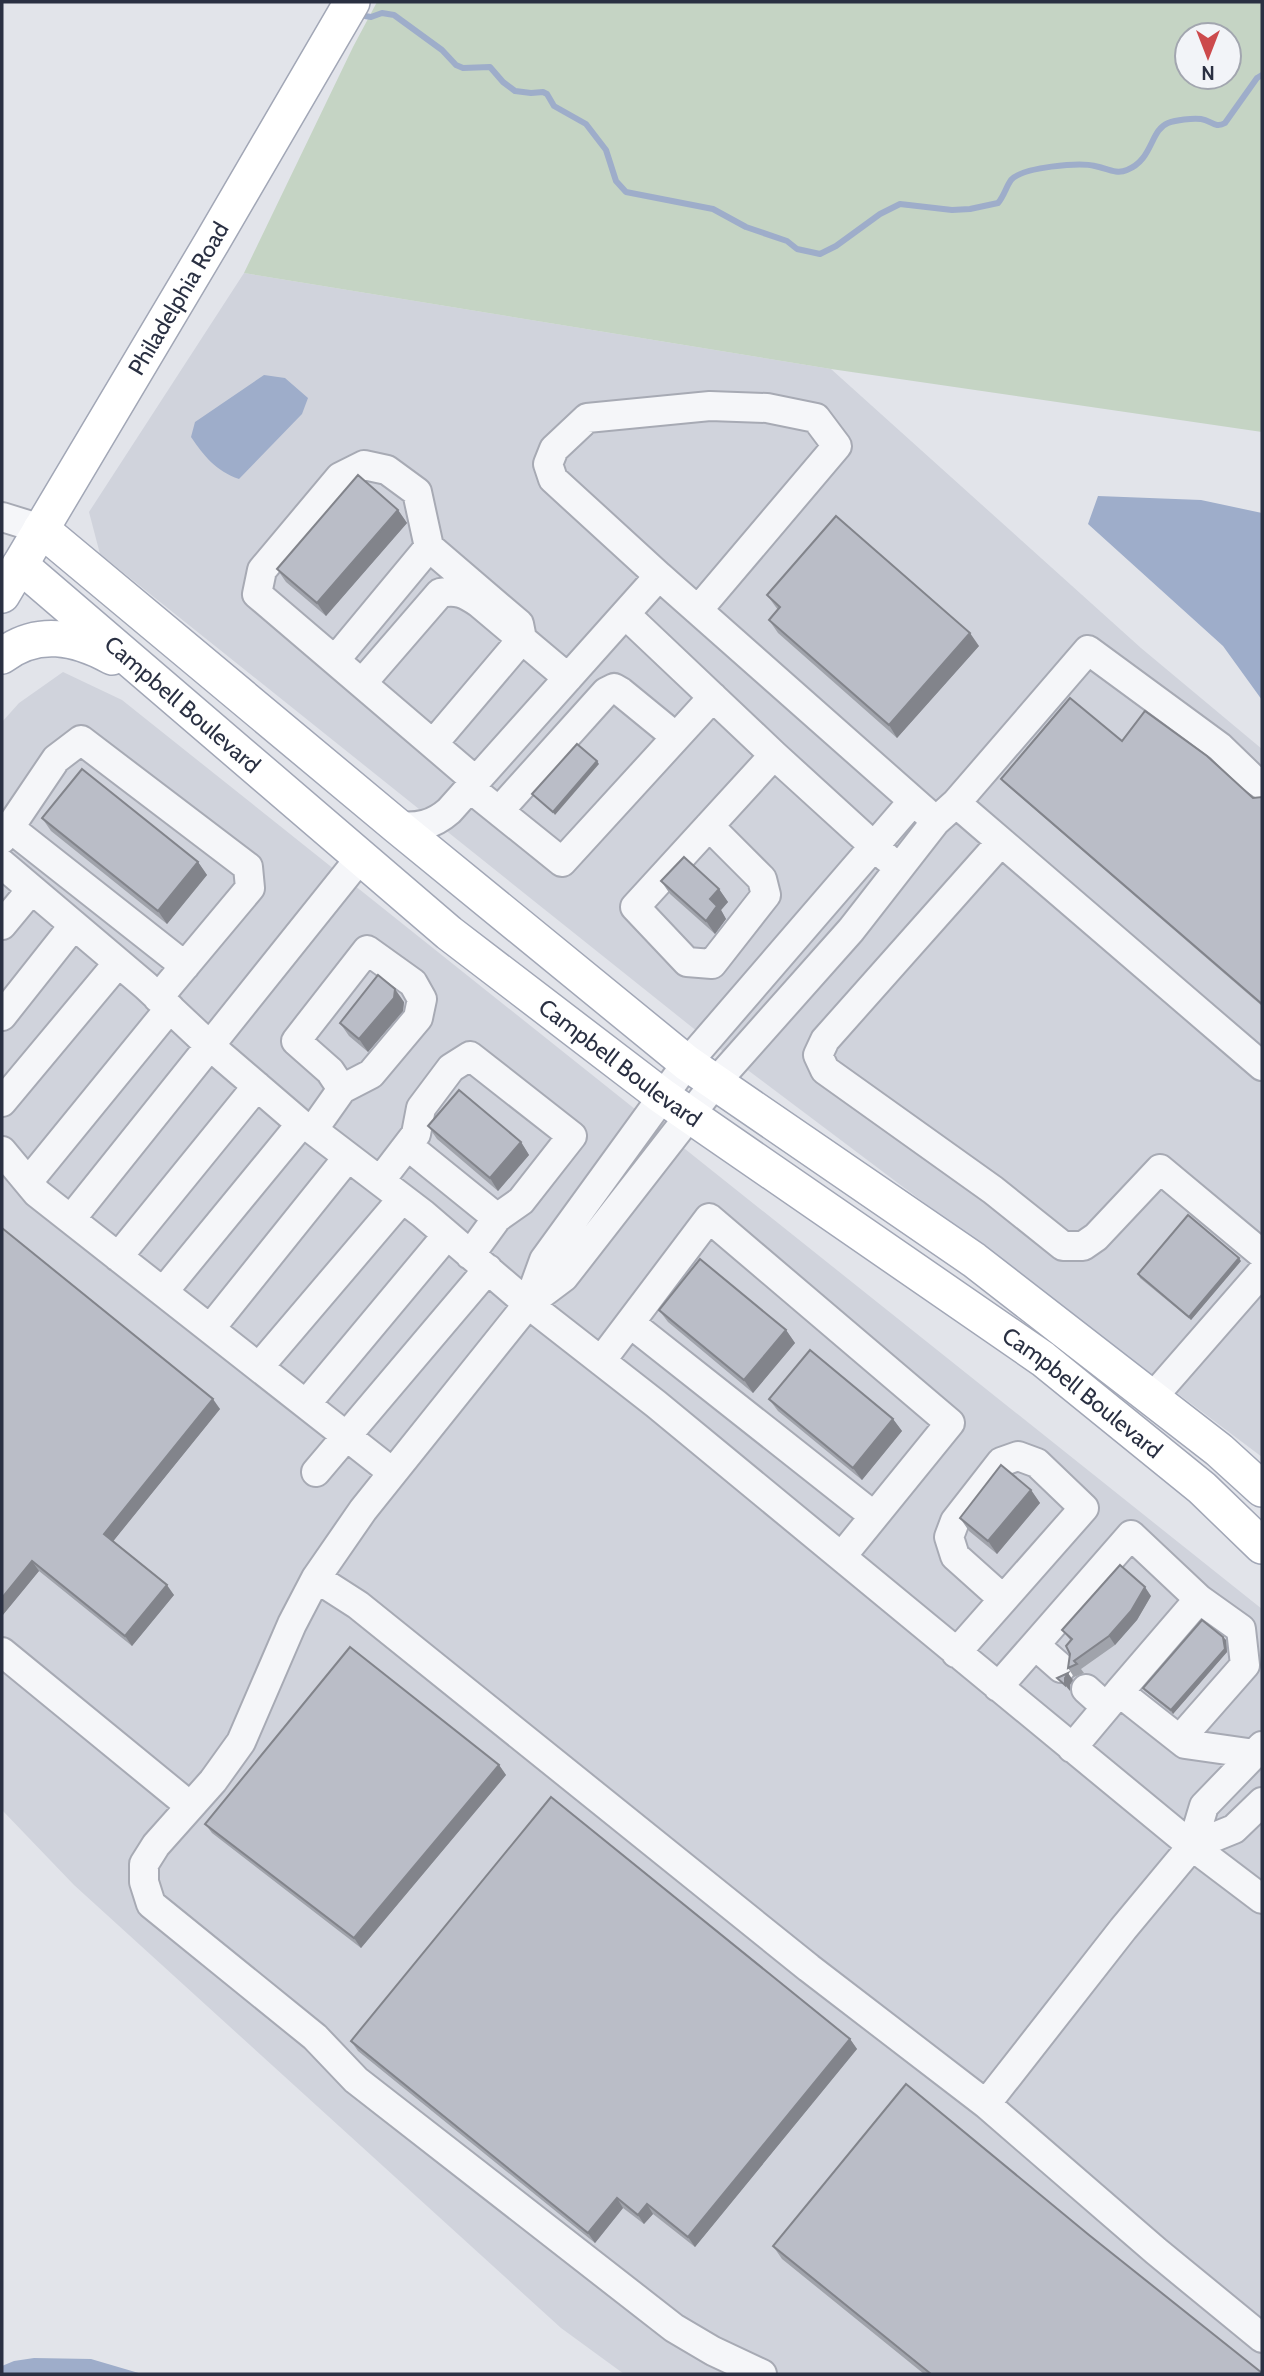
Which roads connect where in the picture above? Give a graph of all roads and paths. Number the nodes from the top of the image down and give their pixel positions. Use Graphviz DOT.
graph roads {
  1 [pos="352,2"];
  2 [pos="2,517"];
  3 [pos="41,529"];
  4 [pos="429,547"];
  5 [pos="11,557"];
  6 [pos="659,576"];
  7 [pos="2,595"];
  8 [pos="698,610"];
  9 [pos="625,614"];
  10 [pos="522,639"];
  11 [pos="2,656"];
  12 [pos="336,659"];
  13 [pos="568,678"];
  14 [pos="155,680"];
  15 [pos="363,682"];
  16 [pos="713,697"];
  17 [pos="676,737"];
  18 [pos="433,744"];
  19 [pos="774,755"];
  20 [pos="473,784"];
  21 [pos="1262,785"];
  22 [pos="913,801"];
  23 [pos="449,811"];
  24 [pos="499,811"];
  25 [pos="946,812"];
  26 [pos="397,827"];
  27 [pos="709,827"];
  28 [pos="6,834"];
  29 [pos="1001,842"];
  30 [pos="874,847"];
  31 [pos="360,858"];
  32 [pos="2,864"];
  33 [pos="900,868"];
  34 [pos="450,870"];
  35 [pos="32,890"];
  36 [pos="2,925"];
  37 [pos="74,925"];
  38 [pos="118,963"];
  39 [pos="185,966"];
  40 [pos="164,1003"];
  41 [pos="2,1016"];
  42 [pos="209,1045"];
  43 [pos="687,1063"];
  44 [pos="1262,1066"];
  45 [pos="715,1083"];
  46 [pos="257,1086"];
  47 [pos="342,1089"];
  48 [pos="662,1096"];
  49 [pos="2,1102"];
  50 [pos="690,1116"];
  51 [pos="307,1127"];
  52 [pos="408,1146"];
  53 [pos="2,1151"];
  54 [pos="348,1157"];
  55 [pos="380,1181"];
  56 [pos="28,1182"];
  57 [pos="402,1199"];
  58 [pos="498,1218"];
  59 [pos="71,1219"];
  60 [pos="447,1235"];
  61 [pos="1262,1254"];
  62 [pos="118,1257"];
  63 [pos="479,1262"];
  64 [pos="1262,1272"];
  65 [pos="163,1292"];
  66 [pos="528,1304"];
  67 [pos="630,1323"];
  68 [pos="210,1329"];
  69 [pos="601,1361"];
  70 [pos="259,1367"];
  71 [pos="1152,1398"];
  72 [pos="306,1404"];
  73 [pos="347,1436"];
  74 [pos="316,1472"];
  75 [pos="393,1472"];
  76 [pos="1262,1489"];
  77 [pos="874,1516"];
  78 [pos="1262,1545"];
  79 [pos="842,1556"];
  80 [pos="316,1578"];
  81 [pos="1003,1599"];
  82 [pos="1199,1599"];
  83 [pos="1036,1646"];
  84 [pos="2,1652"];
  85 [pos="956,1653"];
  86 [pos="1061,1668"];
  87 [pos="998,1688"];
  88 [pos="1104,1696"];
  89 [pos="1183,1742"];
  90 [pos="1072,1748"];
  91 [pos="1258,1750"];
  92 [pos="1262,1802"];
  93 [pos="190,1806"];
  94 [pos="1192,1846"];
  95 [pos="1262,1899"];
  96 [pos="986,2104"];
  97 [pos="1262,2338"];
  98 [pos="762,2374"];
  1 -- 3 [label="main road, Philadelphia Road"];
  2 -- 3 [label="street, Campbell Boulevard"];
  3 -- 5 [label="main road, Philadelphia Road"];
  3 -- 26 [label="main road, Campbell Boulevard"];
  4 -- 10 [label="street"];
  4 -- 12 [label="street"];
  4 -- 12 [label="street"];
  5 -- 7 [label="main road, Philadelphia Road"];
  5 -- 14 [label="main road, Campbell Boulevard"];
  6 -- 8 [label="street"];
  6 -- 8 [label="street"];
  6 -- 9 [label="street"];
  8 -- 22 [label="street"];
  9 -- 13 [label="street"];
  9 -- 16 [label="street"];
  10 -- 13 [label="street"];
  10 -- 15 [label="street"];
  10 -- 18 [label="street"];
  11 -- 14 [label="main road"];
  12 -- 15 [label="street"];
  13 -- 20 [label="street"];
  14 -- 31 [label="main road, Campbell Boulevard"];
  15 -- 18 [label="street"];
  16 -- 17 [label="street"];
  16 -- 19 [label="street"];
  17 -- 24 [label="street"];
  17 -- 24 [label="street"];
  18 -- 20 [label="street"];
  19 -- 27 [label="street"];
  19 -- 30 [label="street"];
  20 -- 23 [label="street"];
  20 -- 24 [label="street"];
  21 -- 25 [label="street"];
  22 -- 25 [label="street"];
  22 -- 30 [label="street"];
  23 -- 26 [label="street"];
  23 -- 34 [label="street"];
  25 -- 29 [label="street"];
  25 -- 33 [label="street"];
  26 -- 34 [label="main road, Campbell Boulevard"];
  27 -- 27 [label="street"];
  28 -- 39 [label="street"];
  28 -- 39 [label="street"];
  29 -- 44 [label="street"];
  29 -- 61 [label="street"];
  30 -- 33 [label="street"];
  30 -- 43 [label="street"];
  31 -- 42 [label="street"];
  31 -- 48 [label="main road, Campbell Boulevard"];
  32 -- 35 [label="street"];
  33 -- 45 [label="street"];
  34 -- 43 [label="main road, Campbell Boulevard"];
  35 -- 36 [label="street"];
  35 -- 37 [label="street"];
  37 -- 38 [label="street"];
  37 -- 41 [label="street"];
  38 -- 40 [label="street"];
  38 -- 49 [label="street"];
  39 -- 40 [label="street"];
  40 -- 42 [label="street"];
  40 -- 56 [label="street"];
  42 -- 46 [label="street"];
  42 -- 59 [label="street"];
  43 -- 45 [label="main road, Campbell Boulevard"];
  43 -- 48 [label="street"];
  45 -- 50 [label="street"];
  45 -- 71 [label="main road, Campbell Boulevard"];
  46 -- 51 [label="street"];
  46 -- 62 [label="street"];
  47 -- 47 [label="street"];
  47 -- 51 [label="street"];
  48 -- 50 [label="main road, Campbell Boulevard"];
  48 -- 66 [label="street"];
  50 -- 66 [label="street"];
  50 -- 78 [label="main road, Campbell Boulevard"];
  51 -- 54 [label="street"];
  51 -- 65 [label="street"];
  52 -- 55 [label="street"];
  52 -- 58 [label="street"];
  52 -- 58 [label="street"];
  53 -- 56 [label="street"];
  54 -- 55 [label="street"];
  54 -- 68 [label="street"];
  55 -- 57 [label="street"];
  56 -- 59 [label="street"];
  57 -- 60 [label="street"];
  57 -- 70 [label="street"];
  58 -- 63 [label="street"];
  59 -- 62 [label="street"];
  60 -- 63 [label="street"];
  60 -- 72 [label="street"];
  62 -- 65 [label="street"];
  63 -- 66 [label="street"];
  63 -- 73 [label="street"];
  64 -- 71 [label="street"];
  65 -- 68 [label="street"];
  66 -- 69 [label="street"];
  66 -- 75 [label="street"];
  67 -- 69 [label="street"];
  67 -- 77 [label="street"];
  67 -- 77 [label="street"];
  68 -- 70 [label="street"];
  69 -- 79 [label="street"];
  70 -- 72 [label="street"];
  71 -- 76 [label="main road, Campbell Boulevard"];
  72 -- 73 [label="street"];
  73 -- 74 [label="street"];
  73 -- 75 [label="street"];
  75 -- 80 [label="street"];
  77 -- 79 [label="street"];
  79 -- 85 [label="street"];
  80 -- 93 [label="street"];
  80 -- 96 [label="street"];
  81 -- 81 [label="street"];
  81 -- 85 [label="street"];
  82 -- 83 [label="street"];
  82 -- 88 [label="street"];
  82 -- 89 [label="street"];
  83 -- 86 [label="street"];
  83 -- 87 [label="street"];
  84 -- 93 [label="street"];
  85 -- 87 [label="street"];
  87 -- 90 [label="street"];
  88 -- 89 [label="street"];
  88 -- 90 [label="street"];
  89 -- 91 [label="street"];
  90 -- 94 [label="street"];
  91 -- 94 [label="street"];
  92 -- 94 [label="street"];
  93 -- 98 [label="street"];
  94 -- 95 [label="street"];
  94 -- 96 [label="street"];
  96 -- 97 [label="street"];
}
